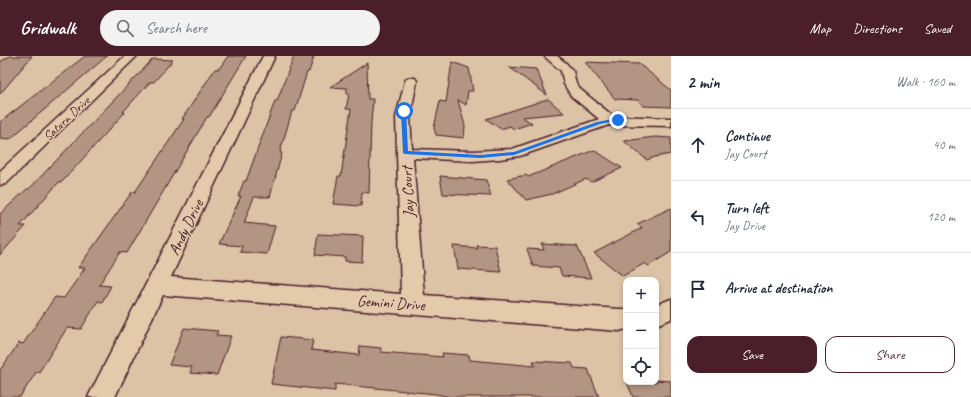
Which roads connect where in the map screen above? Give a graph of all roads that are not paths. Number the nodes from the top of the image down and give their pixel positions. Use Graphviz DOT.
graph roads {
  1 [pos="131,56"];
  2 [pos="269,56"];
  3 [pos="550,56"];
  4 [pos="411,81"];
  5 [pos="610,121"];
  6 [pos="671,122"];
  7 [pos="405,153"];
  8 [pos="0,180"];
  9 [pos="156,285"];
  10 [pos="413,304"];
  11 [pos="671,309"];
  12 [pos="659,314"];
  13 [pos="623,319"];
  14 [pos="101,397"];
  1 -- 8 [label="street, Saturn Drive"];
  2 -- 9 [label="street, Andy Drive"];
  3 -- 5 [label="street"];
  4 -- 7 [label="street, Jay Court"];
  5 -- 6 [label="street"];
  5 -- 7 [label="street"];
  7 -- 10 [label="street, Jay Court"];
  9 -- 10 [label="street, Gemini Drive"];
  9 -- 14 [label="street, Andy Drive"];
  10 -- 13 [label="street, Gemini Drive"];
  11 -- 12 [label="street"];
}
